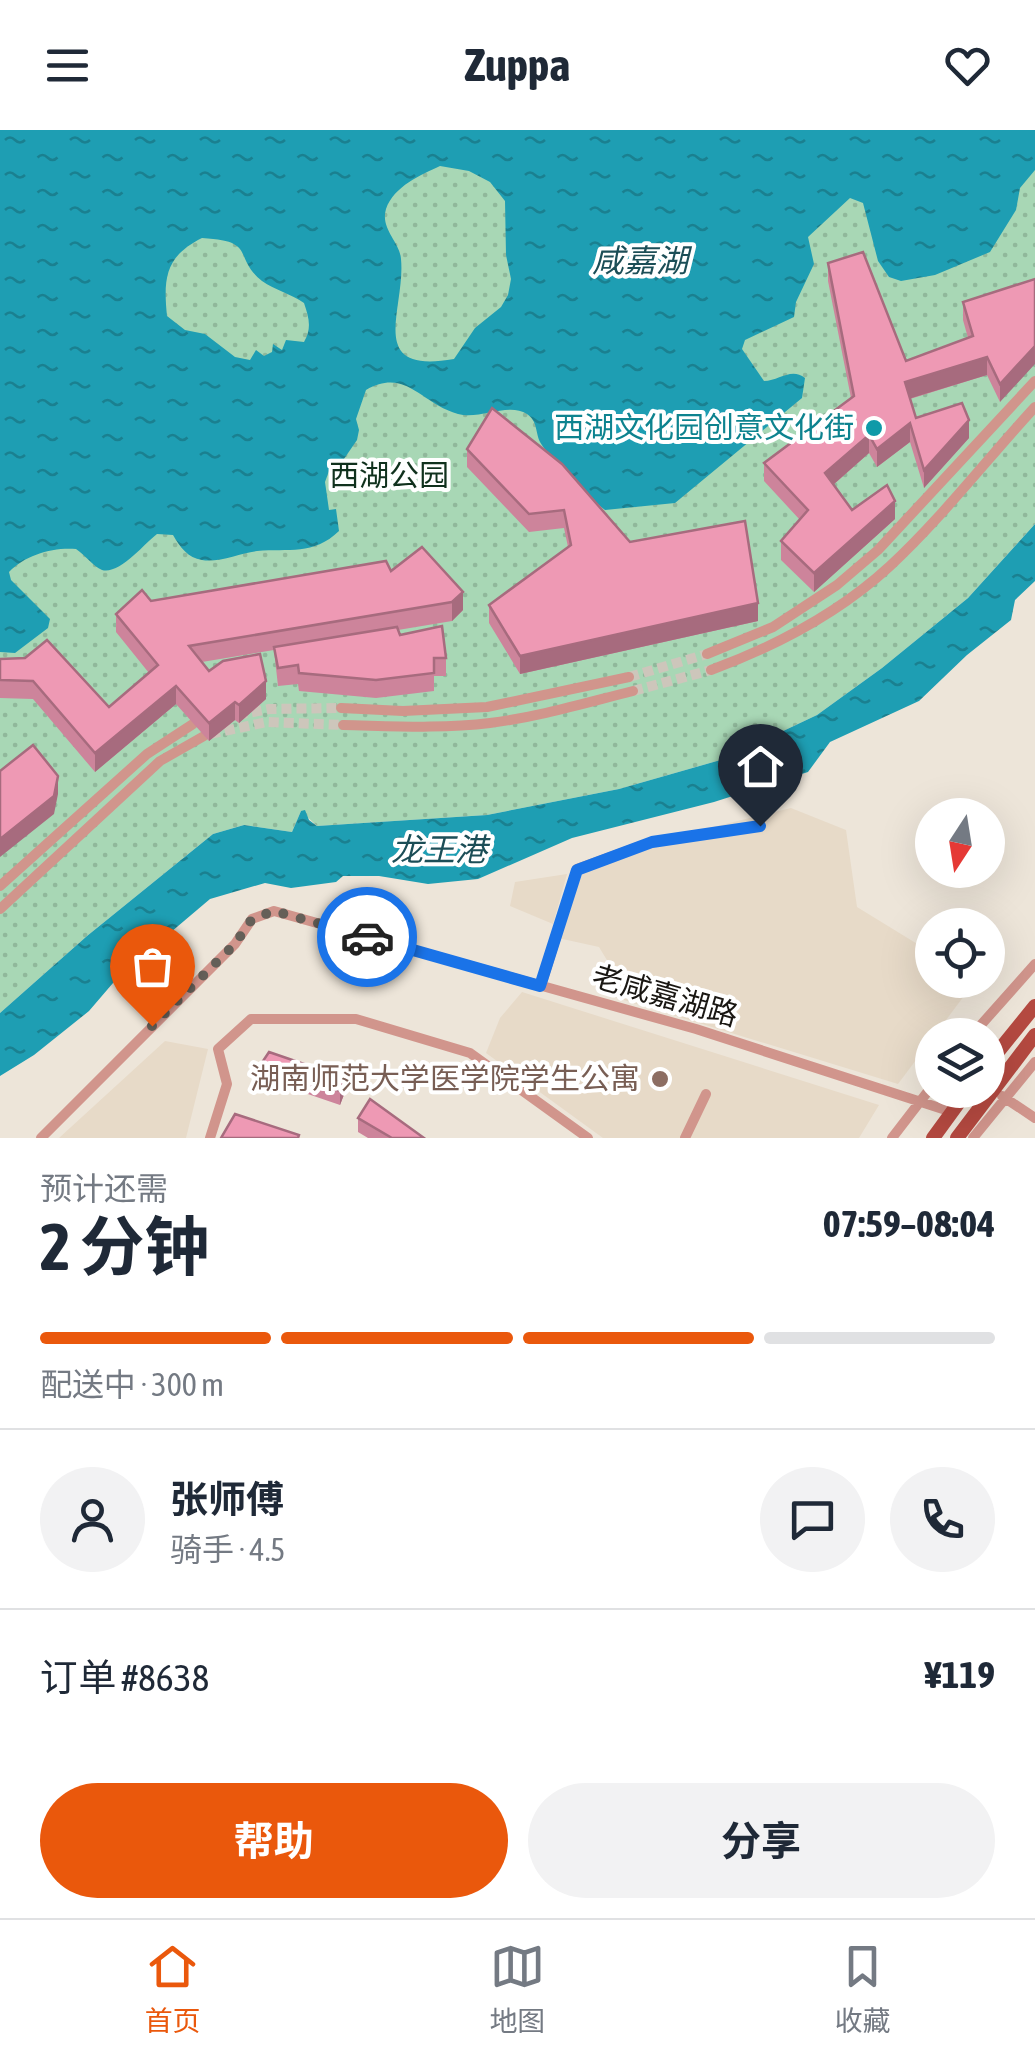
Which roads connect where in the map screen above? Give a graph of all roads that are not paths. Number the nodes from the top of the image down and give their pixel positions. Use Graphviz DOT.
graph roads {
  1 [pos="1035,381"];
  2 [pos="1035,407"];
  3 [pos="706,654"];
  4 [pos="711,670"];
  5 [pos="630,677"];
  6 [pos="633,691"];
  7 [pos="341,708"];
  8 [pos="193,724"];
  9 [pos="343,725"];
  10 [pos="204,736"];
  11 [pos="760,826"];
  12 [pos="0,886"];
  13 [pos="0,909"];
  14 [pos="1035,964"];
  15 [pos="540,986"];
  16 [pos="1035,1006"];
  17 [pos="987,1018"];
  18 [pos="1035,1035"];
  19 [pos="1005,1043"];
  20 [pos="1035,1062"];
  21 [pos="1005,1083"];
  22 [pos="1005,1088"];
  23 [pos="706,1094"];
  24 [pos="1005,1099"];
  25 [pos="915,1108"];
  26 [pos="955,1108"];
  27 [pos="985,1108"];
  28 [pos="990,1108"];
  29 [pos="952,1112"];
  30 [pos="1035,1118"];
  31 [pos="41,1138"];
  32 [pos="210,1138"];
  33 [pos="588,1138"];
  34 [pos="685,1138"];
  35 [pos="892,1138"];
  36 [pos="933,1138"];
  37 [pos="958,1138"];
  38 [pos="973,1138"];
  1 -- 3 [label="street"];
  2 -- 4 [label="street"];
  5 -- 7 [label="street"];
  6 -- 9 [label="street"];
  8 -- 12 [label="street"];
  10 -- 13 [label="street"];
  11 -- 15 [label="street"];
  14 -- 17 [label="street"];
  15 -- 29 [label="street, 老咸嘉湖路"];
  15 -- 31 [label="street, 老咸嘉湖路"];
  16 -- 19 [label="main road"];
  18 -- 21 [label="main road"];
  20 -- 22 [label="street"];
  23 -- 34 [label="street"];
  24 -- 30 [label="street"];
  25 -- 35 [label="street"];
  26 -- 29 [label="main road"];
  27 -- 37 [label="main road"];
  28 -- 38 [label="street"];
  29 -- 36 [label="main road"];
  32 -- 33 [label="street"];
}
